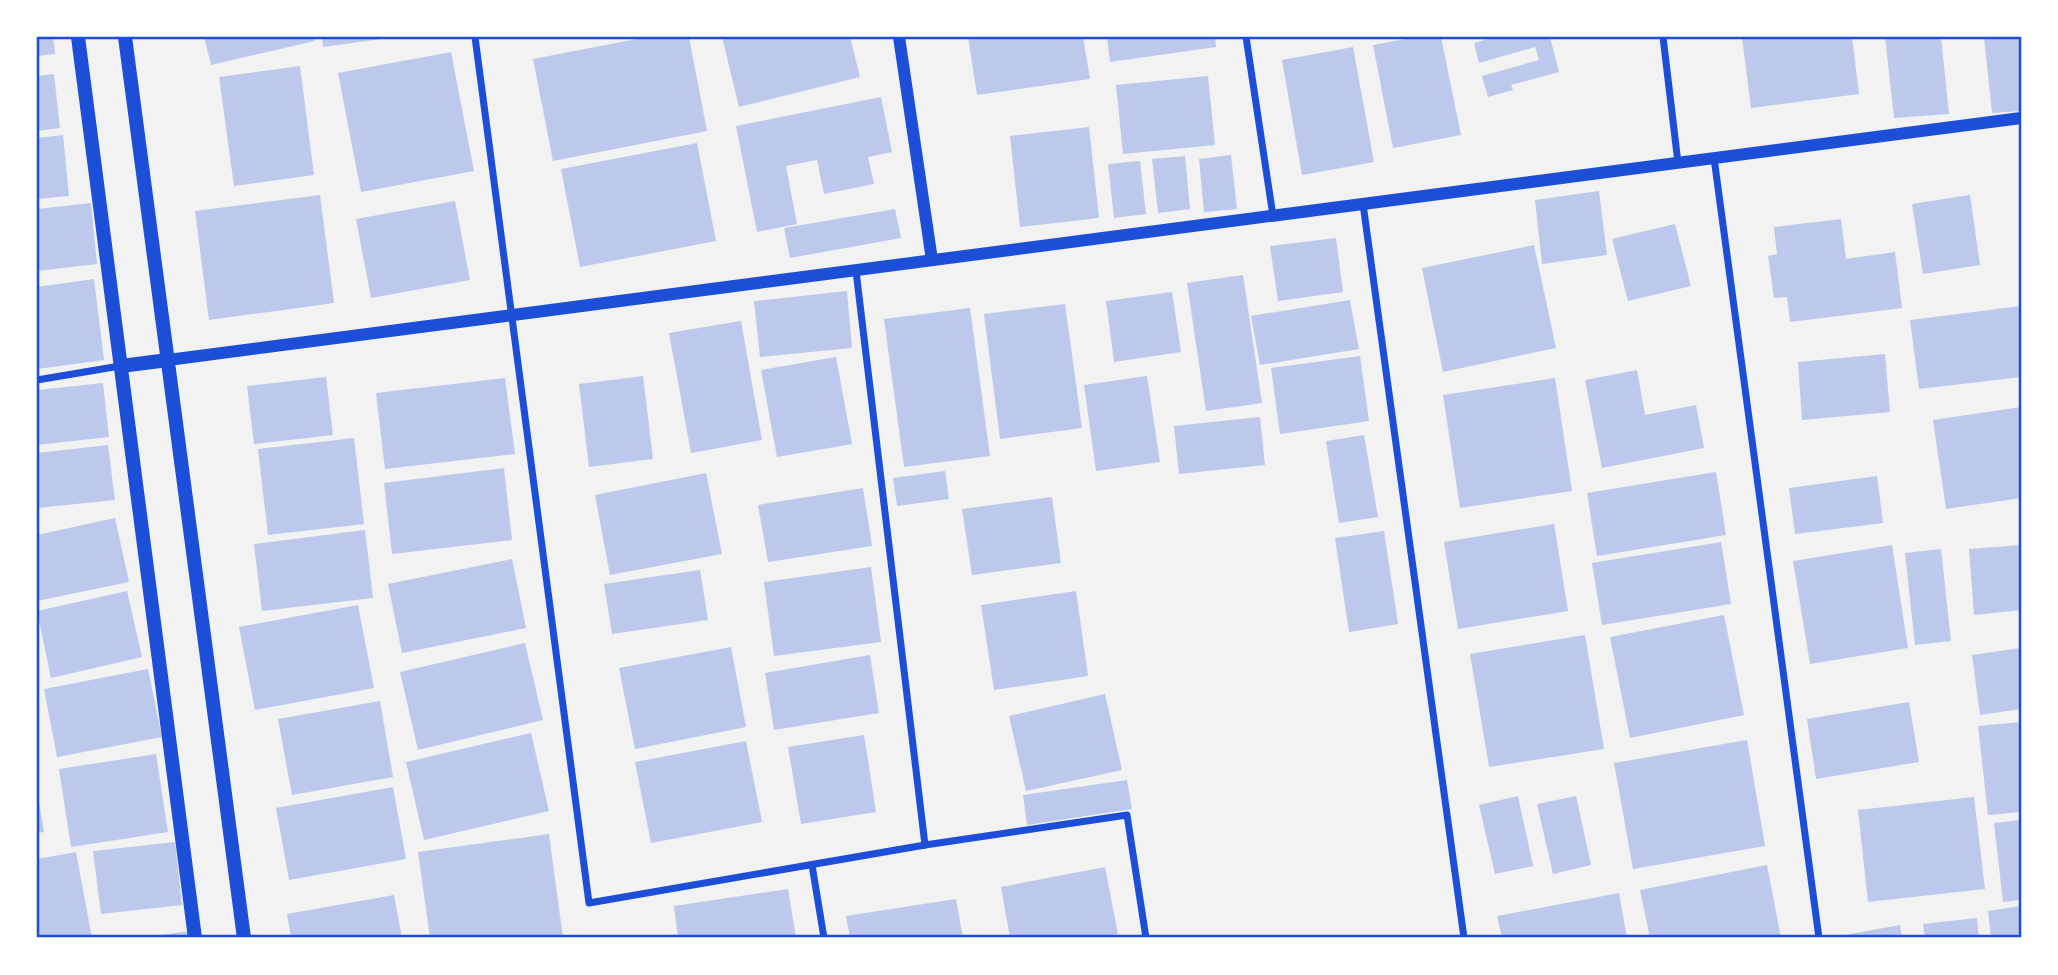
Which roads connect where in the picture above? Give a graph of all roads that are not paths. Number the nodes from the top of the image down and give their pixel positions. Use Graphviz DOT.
graph roads {
  1 [pos="78,37"];
  2 [pos="125,37"];
  3 [pos="475,37"];
  4 [pos="899,37"];
  5 [pos="1246,37"];
  6 [pos="1663,37"];
  7 [pos="2021,118"];
  8 [pos="1714,158"];
  9 [pos="1678,163"];
  10 [pos="1363,204"];
  11 [pos="1273,216"];
  12 [pos="932,260"];
  13 [pos="856,271"];
  14 [pos="512,315"];
  15 [pos="167,360"];
  16 [pos="121,366"];
  17 [pos="37,380"];
  18 [pos="925,845"];
  19 [pos="812,865"];
  20 [pos="195,938"];
  21 [pos="244,938"];
  22 [pos="824,938"];
  23 [pos="1146,938"];
  24 [pos="1464,938"];
  25 [pos="1819,938"];
  1 -- 16 [label="main road"];
  2 -- 15 [label="main road"];
  3 -- 14 [label="street"];
  4 -- 12 [label="street"];
  5 -- 11 [label="street"];
  6 -- 9 [label="street"];
  7 -- 8 [label="street"];
  8 -- 9 [label="street"];
  8 -- 25 [label="street"];
  9 -- 10 [label="street"];
  10 -- 11 [label="street"];
  10 -- 24 [label="street"];
  11 -- 12 [label="street"];
  12 -- 13 [label="street"];
  13 -- 14 [label="street"];
  13 -- 18 [label="street"];
  14 -- 15 [label="street"];
  14 -- 19 [label="street"];
  15 -- 16 [label="main road"];
  15 -- 21 [label="main road"];
  16 -- 17 [label="street"];
  16 -- 20 [label="main road"];
  18 -- 19 [label="street"];
  18 -- 23 [label="street"];
  19 -- 22 [label="street"];
}
